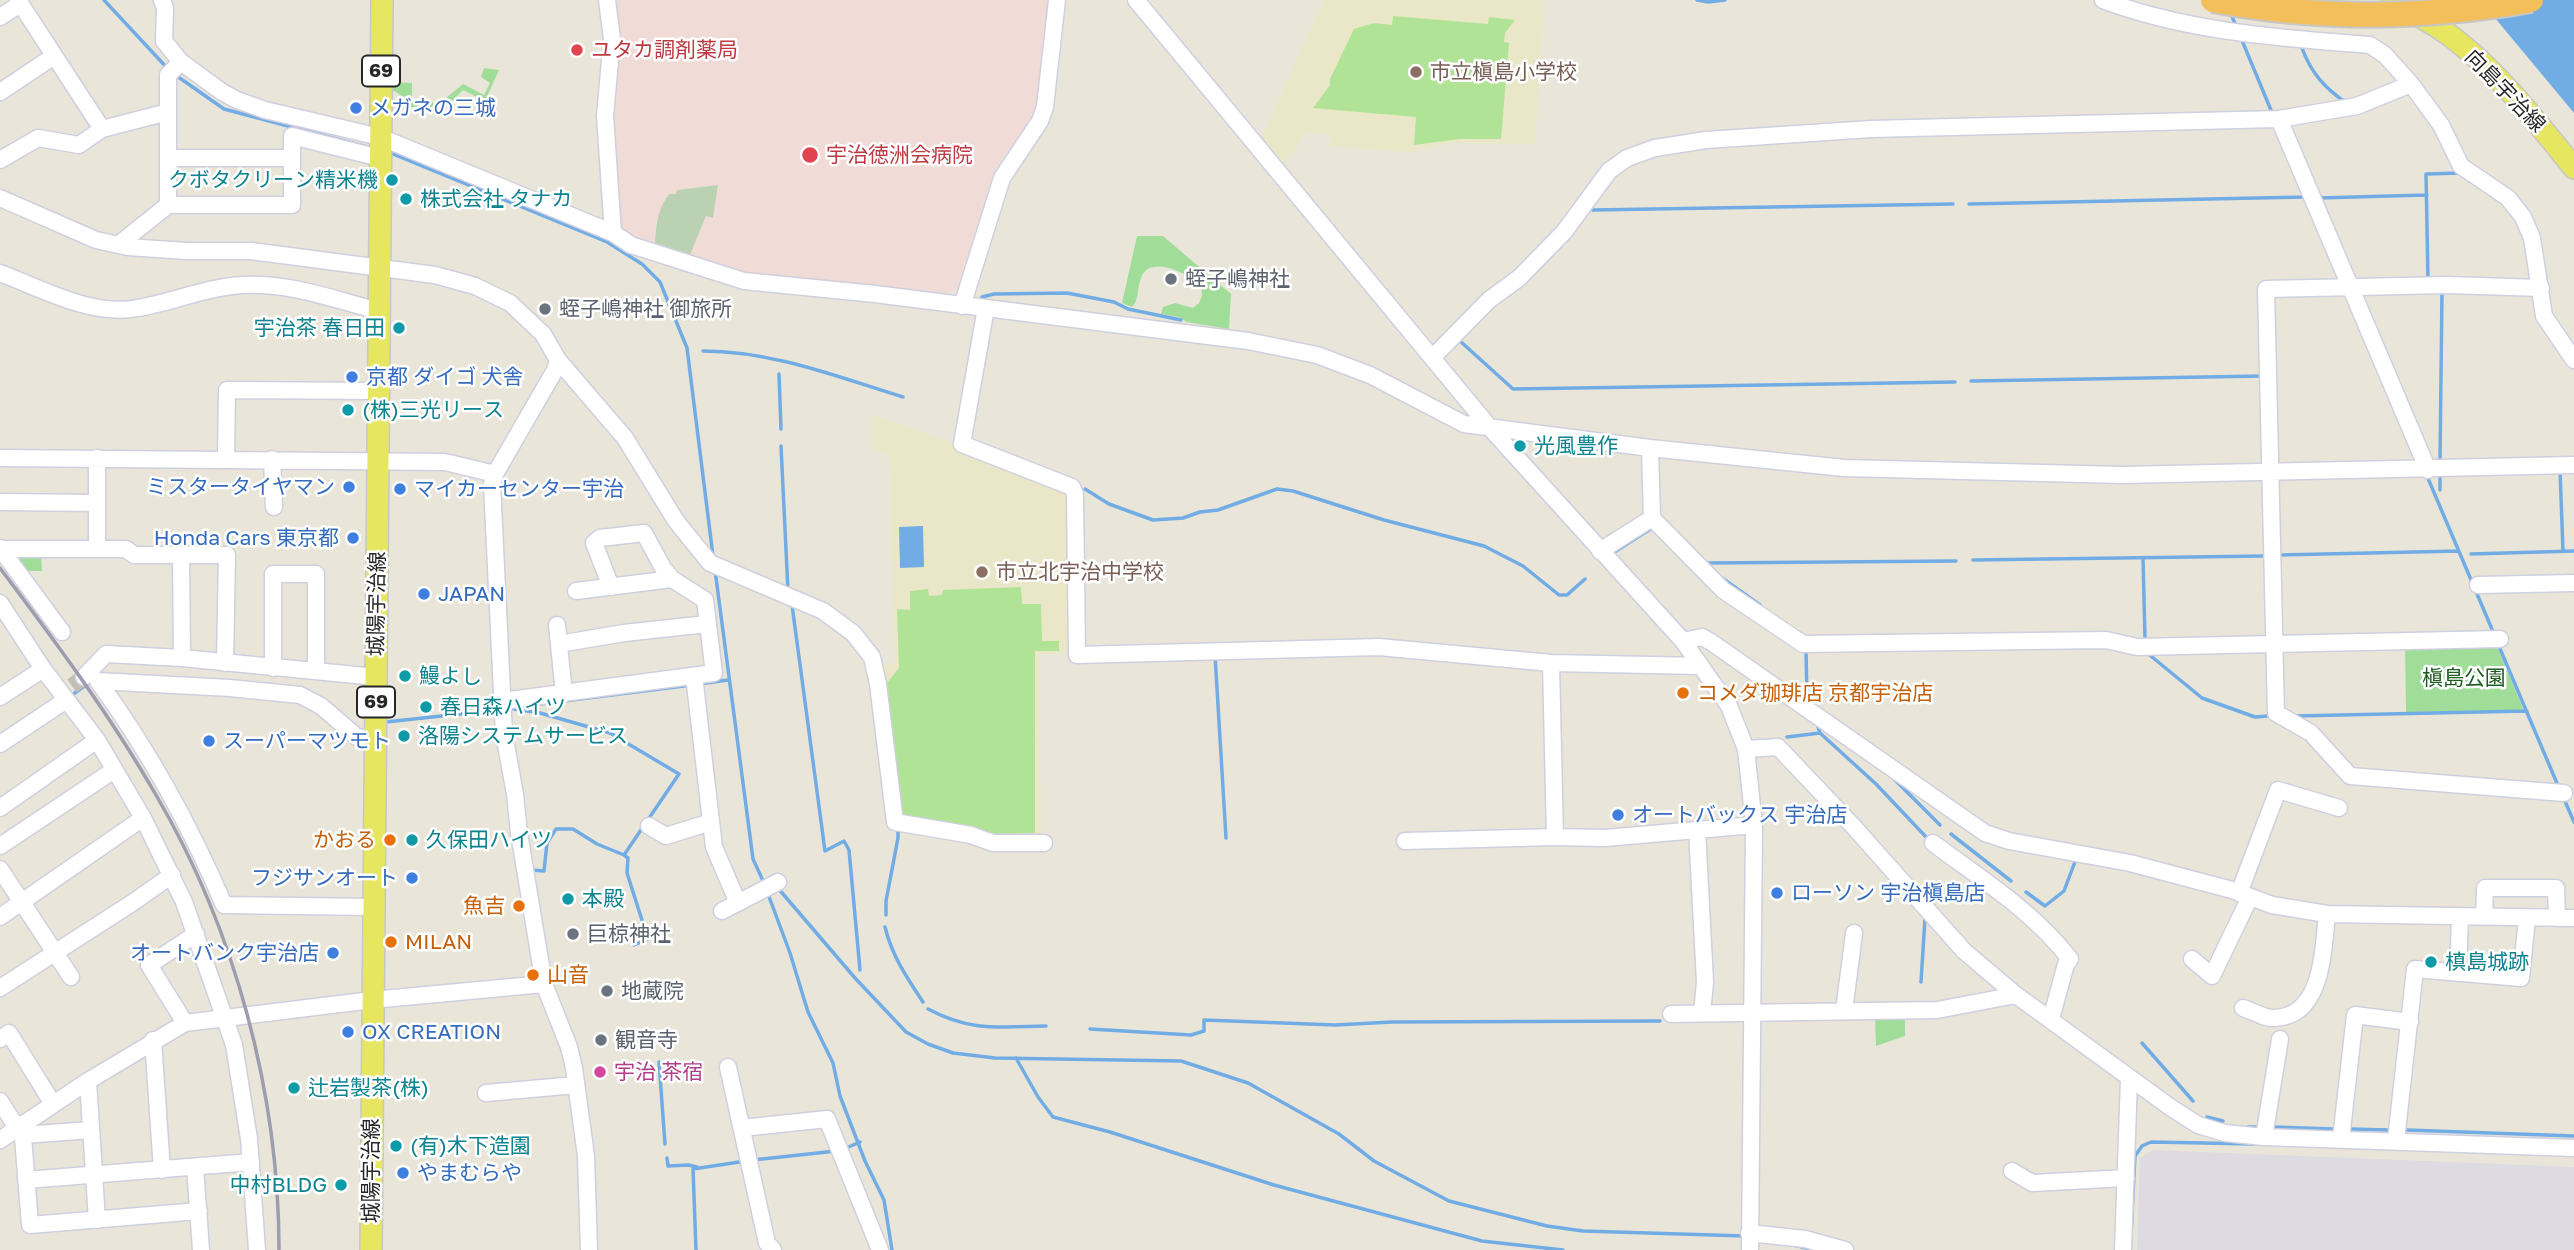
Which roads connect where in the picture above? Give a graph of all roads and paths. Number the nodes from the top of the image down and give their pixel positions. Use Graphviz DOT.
graph roads {
  1 [pos="162,0"];
  2 [pos="382,0"];
  3 [pos="607,0"];
  4 [pos="1057,0"];
  5 [pos="1136,0"];
  6 [pos="2103,0"];
  7 [pos="2213,0"];
  8 [pos="2230,0"];
  9 [pos="2392,0"];
  10 [pos="2531,0"];
  11 [pos="19,2"];
  12 [pos="0,17"];
  13 [pos="2243,32"];
  14 [pos="54,56"];
  15 [pos="176,67"];
  16 [pos="2411,83"];
  17 [pos="0,92"];
  18 [pos="168,112"];
  19 [pos="2279,119"];
  20 [pos="102,129"];
  21 [pos="380,148"];
  22 [pos="169,158"];
  23 [pos="292,158"];
  24 [pos="0,160"];
  25 [pos="2574,168"];
  26 [pos="0,198"];
  27 [pos="168,205"];
  28 [pos="613,233"];
  29 [pos="118,245"];
  30 [pos="379,267"];
  31 [pos="0,273"];
  32 [pos="2349,287"];
  33 [pos="2541,288"];
  34 [pos="962,306"];
  35 [pos="986,308"];
  36 [pos="379,311"];
  37 [pos="1432,358"];
  38 [pos="558,360"];
  39 [pos="2574,360"];
  40 [pos="379,391"];
  41 [pos="1491,429"];
  42 [pos="1650,448"];
  43 [pos="0,458"];
  44 [pos="97,458"];
  45 [pos="226,459"];
  46 [pos="272,459"];
  47 [pos="379,461"];
  48 [pos="2574,465"];
  49 [pos="2428,470"];
  50 [pos="2269,473"];
  51 [pos="495,474"];
  52 [pos="0,502"];
  53 [pos="97,503"];
  54 [pos="274,507"];
  55 [pos="1652,518"];
  56 [pos="0,549"];
  57 [pos="97,549"];
  58 [pos="1600,551"];
  59 [pos="181,555"];
  60 [pos="672,579"];
  61 [pos="2574,583"];
  62 [pos="2478,585"];
  63 [pos="611,587"];
  64 [pos="576,591"];
  65 [pos="3,614"];
  66 [pos="707,624"];
  67 [pos="557,625"];
  68 [pos="62,632"];
  69 [pos="2500,639"];
  70 [pos="1683,641"];
  71 [pos="559,644"];
  72 [pos="2273,644"];
  73 [pos="182,658"];
  74 [pos="225,663"];
  75 [pos="1551,663"];
  76 [pos="1701,666"];
  77 [pos="273,668"];
  78 [pos="43,669"];
  79 [pos="316,671"];
  80 [pos="694,676"];
  81 [pos="376,677"];
  82 [pos="71,689"];
  83 [pos="564,694"];
  84 [pos="0,697"];
  85 [pos="502,706"];
  86 [pos="96,740"];
  87 [pos="375,740"];
  88 [pos="0,744"];
  89 [pos="1746,749"];
  90 [pos="114,770"];
  91 [pos="2568,799"];
  92 [pos="0,808"];
  93 [pos="2339,808"];
  94 [pos="143,818"];
  95 [pos="710,822"];
  96 [pos="1754,825"];
  97 [pos="649,826"];
  98 [pos="1697,830"];
  99 [pos="1555,837"];
  100 [pos="1405,841"];
  101 [pos="1933,843"];
  102 [pos="1044,844"];
  103 [pos="0,846"];
  104 [pos="0,869"];
  105 [pos="172,875"];
  106 [pos="778,882"];
  107 [pos="2245,895"];
  108 [pos="22,902"];
  109 [pos="738,903"];
  110 [pos="373,907"];
  111 [pos="722,911"];
  112 [pos="2327,914"];
  113 [pos="0,916"];
  114 [pos="2460,917"];
  115 [pos="2484,918"];
  116 [pos="2527,918"];
  117 [pos="2557,918"];
  118 [pos="2574,918"];
  119 [pos="196,933"];
  120 [pos="1854,933"];
  121 [pos="55,951"];
  122 [pos="2192,959"];
  123 [pos="2458,973"];
  124 [pos="71,977"];
  125 [pos="544,984"];
  126 [pos="0,988"];
  127 [pos="2016,995"];
  128 [pos="372,1000"];
  129 [pos="2243,1008"];
  130 [pos="1843,1011"];
  131 [pos="1702,1013"];
  132 [pos="1752,1013"];
  133 [pos="1671,1014"];
  134 [pos="225,1017"];
  135 [pos="2051,1019"];
  136 [pos="2410,1022"];
  137 [pos="185,1023"];
  138 [pos="0,1039"];
  139 [pos="2280,1039"];
  140 [pos="153,1040"];
  141 [pos="728,1067"];
  142 [pos="2129,1078"];
  143 [pos="88,1081"];
  144 [pos="576,1084"];
  145 [pos="486,1093"];
  146 [pos="0,1101"];
  147 [pos="53,1104"];
  148 [pos="742,1128"];
  149 [pos="20,1129"];
  150 [pos="91,1130"];
  151 [pos="2263,1137"];
  152 [pos="2341,1139"];
  153 [pos="0,1140"];
  154 [pos="2396,1140"];
  155 [pos="2574,1148"];
  156 [pos="251,1162"];
  157 [pos="195,1167"];
  158 [pos="162,1170"];
  159 [pos="2012,1171"];
  160 [pos="94,1175"];
  161 [pos="2126,1178"];
  162 [pos="26,1181"];
  163 [pos="199,1212"];
  164 [pos="97,1220"];
  165 [pos="1749,1233"];
  166 [pos="201,1250"];
  167 [pos="257,1250"];
  168 [pos="370,1250"];
  169 [pos="589,1250"];
  170 [pos="773,1250"];
  171 [pos="880,1250"];
  172 [pos="1750,1250"];
  173 [pos="1845,1250"];
  174 [pos="2123,1250"];
  1 -- 15 [label="street"];
  2 -- 21 [label="main road, 城陽宇治線 / 69"];
  3 -- 28 [label="street"];
  4 -- 34 [label="street"];
  5 -- 37 [label="street"];
  6 -- 13 [label="street"];
  7 -- 10 [label="highway, bridge"];
  8 -- 13 [label="street"];
  9 -- 25 [label="main road, 向島宇治線"];
  11 -- 12 [label="street"];
  11 -- 14 [label="street"];
  13 -- 16 [label="street"];
  14 -- 17 [label="street"];
  14 -- 20 [label="street"];
  15 -- 18 [label="street"];
  15 -- 21 [label="street"];
  16 -- 19 [label="street"];
  16 -- 33 [label="street"];
  18 -- 20 [label="street"];
  18 -- 22 [label="street"];
  19 -- 32 [label="street"];
  19 -- 37 [label="street"];
  20 -- 24 [label="street"];
  21 -- 23 [label="street"];
  21 -- 28 [label="street"];
  21 -- 30 [label="main road, 城陽宇治線 / 69"];
  22 -- 23 [label="street"];
  22 -- 27 [label="street"];
  23 -- 27 [label="street"];
  26 -- 29 [label="street"];
  27 -- 29 [label="street"];
  28 -- 34 [label="street"];
  29 -- 30 [label="street"];
  30 -- 36 [label="main road, 城陽宇治線 / 69"];
  30 -- 38 [label="street"];
  31 -- 36 [label="street"];
  32 -- 33 [label="street"];
  32 -- 49 [label="street"];
  32 -- 50 [label="street"];
  33 -- 39 [label="street"];
  34 -- 35 [label="street"];
  35 -- 41 [label="street"];
  35 -- 75 [label="street"];
  36 -- 40 [label="main road, 城陽宇治線 / 69"];
  37 -- 41 [label="street"];
  38 -- 51 [label="street"];
  38 -- 102 [label="street"];
  40 -- 45 [label="street"];
  40 -- 47 [label="main road, 城陽宇治線 / 69"];
  41 -- 42 [label="street"];
  41 -- 58 [label="street"];
  42 -- 50 [label="street"];
  42 -- 55 [label="street"];
  43 -- 44 [label="street"];
  44 -- 45 [label="street"];
  44 -- 53 [label="street"];
  45 -- 46 [label="street"];
  46 -- 47 [label="street"];
  46 -- 54 [label="street"];
  47 -- 51 [label="street"];
  47 -- 81 [label="main road, 城陽宇治線 / 69"];
  48 -- 49 [label="street"];
  49 -- 50 [label="street"];
  50 -- 72 [label="street"];
  51 -- 85 [label="street"];
  52 -- 53 [label="street"];
  53 -- 57 [label="street"];
  55 -- 58 [label="street"];
  55 -- 72 [label="street"];
  56 -- 57 [label="street"];
  56 -- 68 [label="street"];
  57 -- 59 [label="street"];
  58 -- 70 [label="street"];
  59 -- 73 [label="street"];
  59 -- 74 [label="street"];
  60 -- 63 [label="street"];
  60 -- 63 [label="street"];
  60 -- 66 [label="street"];
  61 -- 62 [label="street"];
  63 -- 64 [label="street"];
  65 -- 78 [label="street"];
  66 -- 71 [label="street"];
  66 -- 80 [label="street"];
  67 -- 71 [label="street"];
  69 -- 72 [label="street"];
  70 -- 76 [label="street"];
  70 -- 107 [label="street"];
  71 -- 83 [label="street"];
  72 -- 91 [label="street"];
  73 -- 74 [label="street"];
  73 -- 82 [label="street"];
  74 -- 77 [label="street"];
  75 -- 76 [label="street"];
  75 -- 99 [label="street"];
  76 -- 89 [label="street"];
  77 -- 79 [label="street"];
  77 -- 79 [label="street"];
  78 -- 82 [label="street"];
  78 -- 84 [label="street"];
  79 -- 81 [label="street"];
  80 -- 83 [label="street"];
  80 -- 95 [label="street"];
  81 -- 87 [label="main road, 城陽宇治線 / 69"];
  82 -- 86 [label="street"];
  82 -- 88 [label="street"];
  83 -- 85 [label="street"];
  85 -- 125 [label="street"];
  86 -- 90 [label="street"];
  86 -- 92 [label="street"];
  87 -- 110 [label="main road, 城陽宇治線 / 69"];
  87 -- 110 [label="street"];
  89 -- 96 [label="street"];
  89 -- 127 [label="street"];
  90 -- 94 [label="street"];
  90 -- 103 [label="street"];
  93 -- 107 [label="street"];
  94 -- 105 [label="street"];
  94 -- 108 [label="street"];
  95 -- 97 [label="street"];
  95 -- 109 [label="street"];
  96 -- 98 [label="street"];
  96 -- 132 [label="street"];
  98 -- 99 [label="street"];
  98 -- 131 [label="street"];
  99 -- 100 [label="street"];
  101 -- 135 [label="street"];
  104 -- 108 [label="street"];
  105 -- 119 [label="street"];
  105 -- 121 [label="street"];
  106 -- 109 [label="street"];
  107 -- 112 [label="street"];
  107 -- 122 [label="street"];
  108 -- 113 [label="street"];
  108 -- 121 [label="street"];
  109 -- 111 [label="street"];
  110 -- 128 [label="main road, 城陽宇治線 / 69"];
  112 -- 114 [label="street"];
  112 -- 129 [label="street"];
  114 -- 115 [label="street"];
  114 -- 123 [label="street"];
  115 -- 116 [label="street"];
  115 -- 117 [label="street"];
  116 -- 117 [label="street"];
  116 -- 123 [label="street"];
  117 -- 118 [label="street"];
  119 -- 134 [label="street"];
  119 -- 137 [label="street"];
  120 -- 130 [label="street"];
  121 -- 124 [label="street"];
  121 -- 126 [label="street"];
  123 -- 136 [label="street"];
  125 -- 128 [label="street"];
  125 -- 144 [label="street"];
  127 -- 130 [label="street"];
  127 -- 135 [label="street"];
  128 -- 134 [label="street"];
  128 -- 168 [label="main road, 城陽宇治線 / 69"];
  130 -- 132 [label="street"];
  131 -- 132 [label="street"];
  131 -- 133 [label="street"];
  132 -- 165 [label="street"];
  134 -- 137 [label="street"];
  134 -- 156 [label="street"];
  135 -- 142 [label="street"];
  136 -- 152 [label="street"];
  136 -- 154 [label="street"];
  137 -- 140 [label="street"];
  138 -- 147 [label="street"];
  139 -- 151 [label="street"];
  140 -- 143 [label="street"];
  140 -- 158 [label="street"];
  141 -- 148 [label="street"];
  142 -- 151 [label="street"];
  142 -- 161 [label="street"];
  143 -- 147 [label="street"];
  143 -- 150 [label="street"];
  144 -- 145 [label="street"];
  144 -- 169 [label="street"];
  146 -- 149 [label="street"];
  147 -- 149 [label="street"];
  148 -- 170 [label="street"];
  148 -- 171 [label="street"];
  149 -- 150 [label="street"];
  149 -- 153 [label="street"];
  149 -- 162 [label="street"];
  150 -- 160 [label="street"];
  151 -- 152 [label="street"];
  152 -- 154 [label="street"];
  154 -- 155 [label="street"];
  156 -- 157 [label="street"];
  156 -- 167 [label="street"];
  157 -- 158 [label="street"];
  157 -- 163 [label="street"];
  158 -- 160 [label="street"];
  159 -- 161 [label="street"];
  160 -- 162 [label="street"];
  160 -- 164 [label="street"];
  161 -- 174 [label="street"];
  162 -- 164 [label="street"];
  163 -- 164 [label="street"];
  163 -- 166 [label="street"];
  165 -- 172 [label="street"];
  165 -- 173 [label="street"];
}
